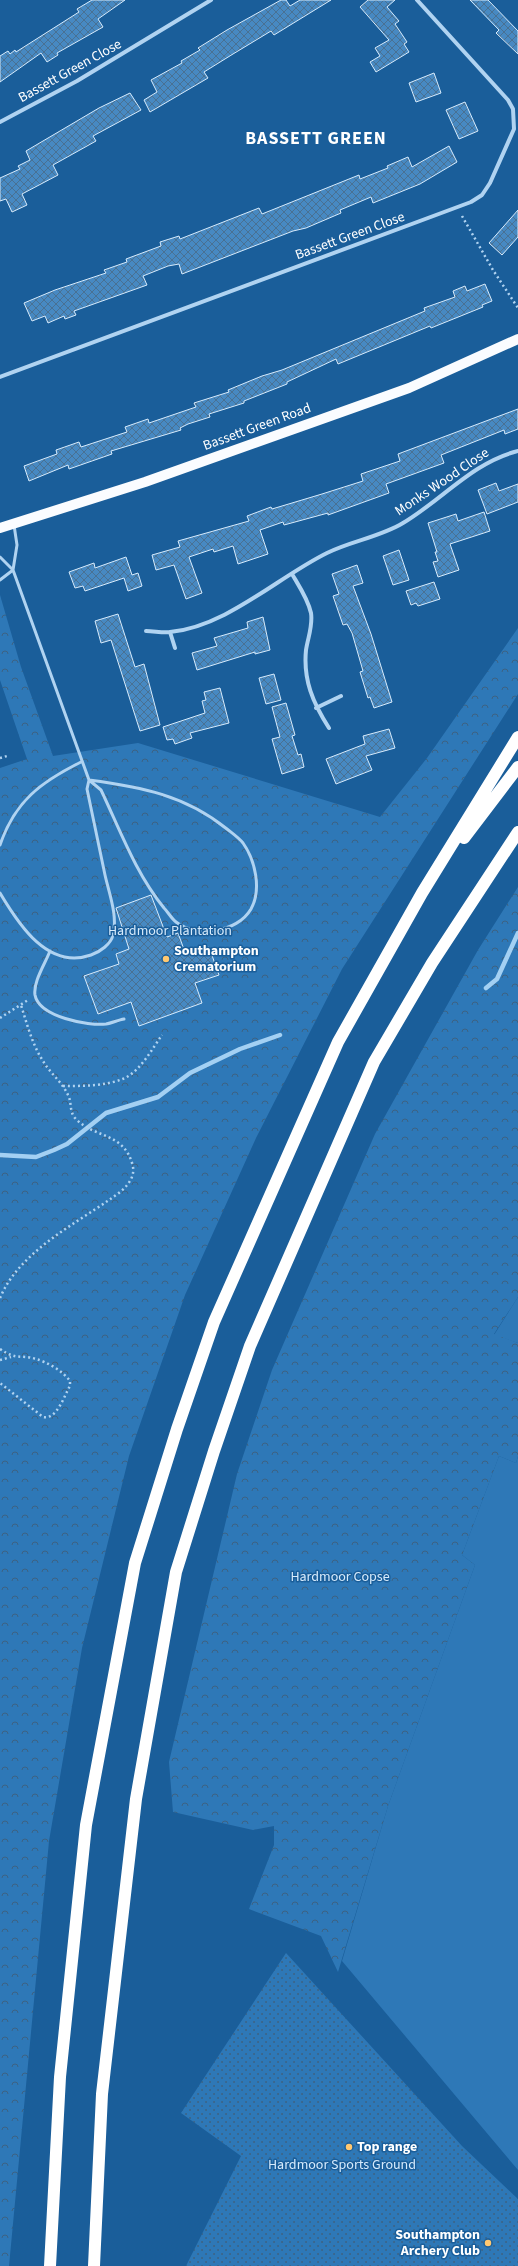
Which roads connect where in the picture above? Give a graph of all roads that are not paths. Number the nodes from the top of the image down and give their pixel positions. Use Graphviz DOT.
graph roads {
  1 [pos="211,0"];
  2 [pos="417,0"];
  3 [pos="0,122"];
  4 [pos="518,339"];
  5 [pos="0,378"];
  6 [pos="518,451"];
  7 [pos="13,523"];
  8 [pos="0,528"];
  9 [pos="0,557"];
  10 [pos="13,570"];
  11 [pos="292,574"];
  12 [pos="0,580"];
  13 [pos="146,630"];
  14 [pos="170,632"];
  15 [pos="175,648"];
  16 [pos="341,696"];
  17 [pos="316,708"];
  18 [pos="329,728"];
  19 [pos="518,737"];
  20 [pos="81,762"];
  21 [pos="518,767"];
  22 [pos="89,780"];
  23 [pos="518,832"];
  24 [pos="0,845"];
  25 [pos="0,893"];
  26 [pos="422,893"];
  27 [pos="50,952"];
  28 [pos="124,1019"];
  29 [pos="50,2266"];
  30 [pos="94,2266"];
  1 -- 3 [label="street, Bassett Green Close"];
  2 -- 5 [label="street, Bassett Green Close"];
  4 -- 7 [label="main road, Bassett Green Road"];
  6 -- 11 [label="street, Monks Wood Close"];
  7 -- 8 [label="main road, Bassett Green Road"];
  7 -- 10 [label="lane"];
  9 -- 10 [label="lane"];
  10 -- 12 [label="lane"];
  10 -- 20 [label="lane"];
  11 -- 14 [label="street, Monks Wood Close"];
  11 -- 17 [label="street"];
  13 -- 14 [label="street, Monks Wood Close"];
  14 -- 15 [label="street"];
  16 -- 17 [label="street"];
  17 -- 18 [label="street"];
  19 -- 26 [label="highway"];
  20 -- 22 [label="lane"];
  20 -- 24 [label="lane"];
  21 -- 26 [label="highway"];
  22 -- 22 [label="lane"];
  22 -- 27 [label="lane"];
  23 -- 30 [label="highway"];
  25 -- 27 [label="lane"];
  26 -- 29 [label="highway"];
  27 -- 28 [label="lane"];
}
